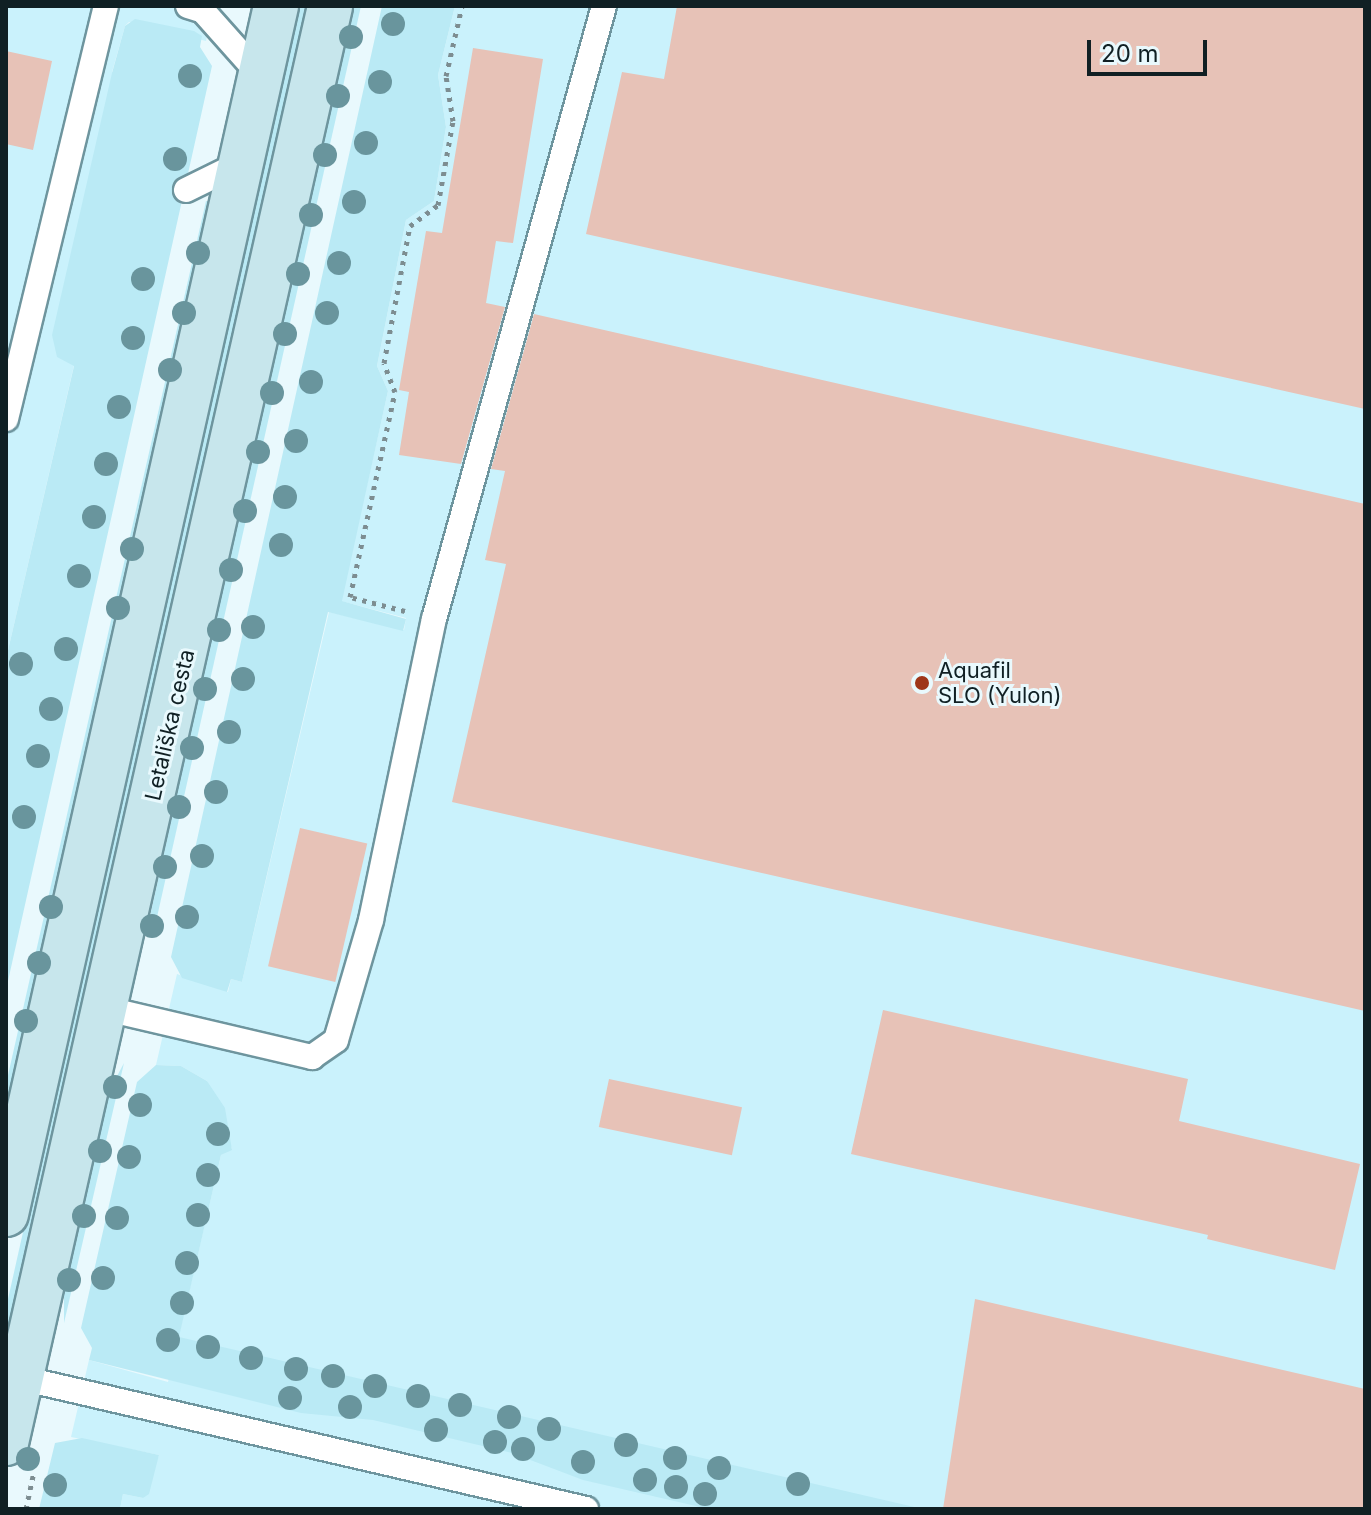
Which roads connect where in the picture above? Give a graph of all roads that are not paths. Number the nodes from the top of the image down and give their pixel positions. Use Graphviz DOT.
graph roads {
  1 [pos="106,6"];
  2 [pos="188,6"];
  3 [pos="276,6"];
  4 [pos="330,6"];
  5 [pos="604,6"];
  6 [pos="261,76"];
  7 [pos="243,162"];
  8 [pos="186,190"];
  9 [pos="6,419"];
  10 [pos="107,1009"];
  11 [pos="6,1214"];
  12 [pos="21,1378"];
  13 [pos="6,1443"];
  14 [pos="586,1509"];
  1 -- 9 [label="lane"];
  2 -- 6 [label="lane"];
  3 -- 6 [label="main road"];
  4 -- 10 [label="main road, Letališka cesta"];
  5 -- 10 [label="lane"];
  6 -- 7 [label="main road"];
  7 -- 8 [label="lane"];
  7 -- 11 [label="main road"];
  10 -- 12 [label="main road, Letališka cesta"];
  12 -- 13 [label="main road, Letališka cesta"];
  12 -- 14 [label="lane"];
}
